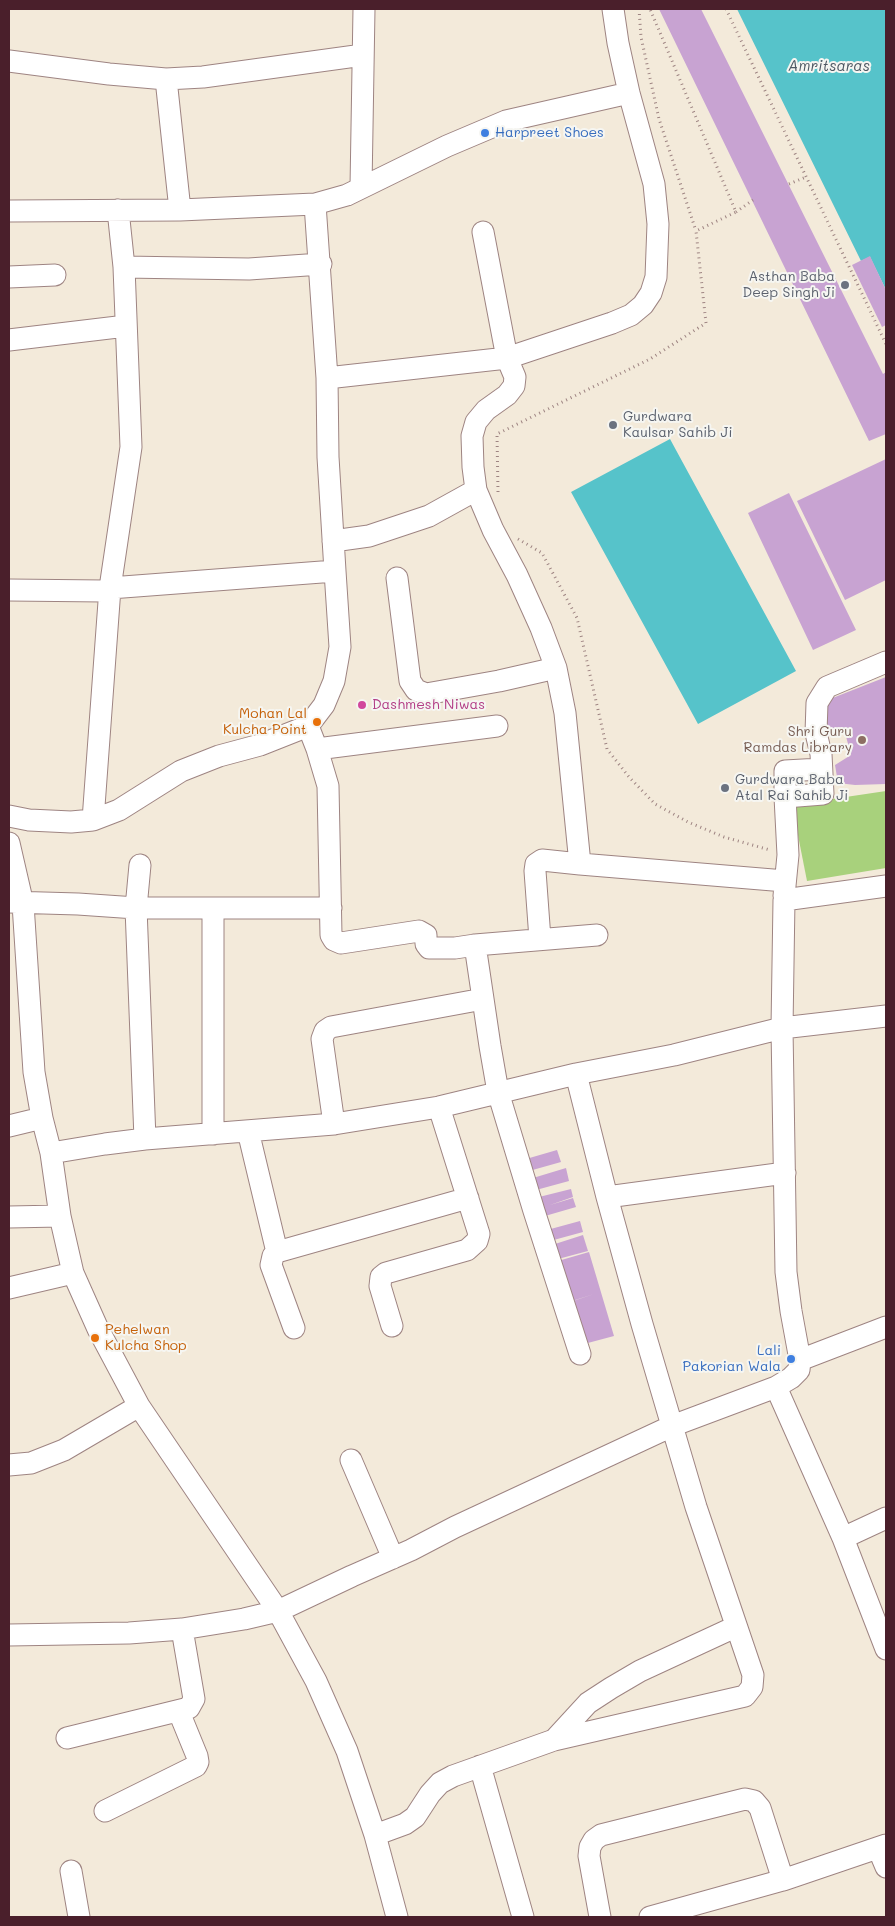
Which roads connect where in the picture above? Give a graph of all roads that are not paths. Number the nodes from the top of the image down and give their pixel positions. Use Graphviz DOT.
graph roads {
  1 [pos="364,9"];
  2 [pos="613,9"];
  3 [pos="364,58"];
  4 [pos="9,61"];
  5 [pos="166,79"];
  6 [pos="629,93"];
  7 [pos="362,187"];
  8 [pos="315,204"];
  9 [pos="9,210"];
  10 [pos="118,210"];
  11 [pos="180,210"];
  12 [pos="483,232"];
  13 [pos="321,264"];
  14 [pos="124,267"];
  15 [pos="55,275"];
  16 [pos="9,277"];
  17 [pos="126,326"];
  18 [pos="9,340"];
  19 [pos="507,358"];
  20 [pos="327,378"];
  21 [pos="476,490"];
  22 [pos="333,541"];
  23 [pos="335,571"];
  24 [pos="397,578"];
  25 [pos="110,588"];
  26 [pos="9,590"];
  27 [pos="886,662"];
  28 [pos="556,668"];
  29 [pos="308,726"];
  30 [pos="497,726"];
  31 [pos="317,749"];
  32 [pos="9,816"];
  33 [pos="93,820"];
  34 [pos="9,843"];
  35 [pos="580,864"];
  36 [pos="140,865"];
  37 [pos="886,886"];
  38 [pos="785,891"];
  39 [pos="16,903"];
  40 [pos="136,908"];
  41 [pos="331,908"];
  42 [pos="213,909"];
  43 [pos="597,935"];
  44 [pos="540,939"];
  45 [pos="475,945"];
  46 [pos="18,974"];
  47 [pos="483,999"];
  48 [pos="886,1016"];
  49 [pos="782,1028"];
  50 [pos="576,1074"];
  51 [pos="498,1092"];
  52 [pos="440,1107"];
  53 [pos="42,1118"];
  54 [pos="334,1124"];
  55 [pos="9,1126"];
  56 [pos="248,1131"];
  57 [pos="213,1134"];
  58 [pos="145,1139"];
  59 [pos="51,1153"];
  60 [pos="785,1173"];
  61 [pos="606,1197"];
  62 [pos="468,1198"];
  63 [pos="60,1216"];
  64 [pos="9,1217"];
  65 [pos="277,1252"];
  66 [pos="73,1273"];
  67 [pos="9,1288"];
  68 [pos="392,1326"];
  69 [pos="886,1327"];
  70 [pos="294,1328"];
  71 [pos="580,1354"];
  72 [pos="800,1360"];
  73 [pos="776,1387"];
  74 [pos="139,1406"];
  75 [pos="672,1426"];
  76 [pos="351,1460"];
  77 [pos="9,1466"];
  78 [pos="886,1518"];
  79 [pos="843,1538"];
  80 [pos="393,1558"];
  81 [pos="278,1611"];
  82 [pos="882,1626"];
  83 [pos="736,1627"];
  84 [pos="182,1629"];
  85 [pos="9,1635"];
  86 [pos="886,1649"];
  87 [pos="179,1712"];
  88 [pos="67,1738"];
  89 [pos="554,1740"];
  90 [pos="480,1766"];
  91 [pos="105,1811"];
  92 [pos="375,1834"];
  93 [pos="882,1847"];
  94 [pos="886,1868"];
  95 [pos="71,1871"];
  96 [pos="783,1880"];
  97 [pos="683,1913"];
  98 [pos="78,1917"];
  99 [pos="397,1917"];
  100 [pos="523,1917"];
  101 [pos="600,1917"];
  102 [pos="650,1917"];
  1 -- 3 [label="street"];
  2 -- 6 [label="street"];
  3 -- 5 [label="street"];
  3 -- 7 [label="street"];
  4 -- 5 [label="street"];
  5 -- 11 [label="street"];
  6 -- 7 [label="street"];
  6 -- 19 [label="street"];
  7 -- 8 [label="street"];
  8 -- 11 [label="street"];
  8 -- 13 [label="street"];
  9 -- 10 [label="street"];
  10 -- 11 [label="street"];
  10 -- 14 [label="street"];
  12 -- 19 [label="street"];
  13 -- 14 [label="street"];
  13 -- 20 [label="street"];
  14 -- 17 [label="street"];
  15 -- 16 [label="street"];
  17 -- 18 [label="street"];
  17 -- 25 [label="street"];
  19 -- 20 [label="street"];
  19 -- 21 [label="street"];
  20 -- 22 [label="street"];
  21 -- 22 [label="street"];
  21 -- 28 [label="street"];
  22 -- 23 [label="street"];
  23 -- 25 [label="street"];
  23 -- 29 [label="street"];
  24 -- 28 [label="street"];
  25 -- 26 [label="street"];
  25 -- 33 [label="street"];
  27 -- 38 [label="street"];
  28 -- 35 [label="street"];
  29 -- 31 [label="street"];
  29 -- 33 [label="street"];
  30 -- 31 [label="street"];
  31 -- 41 [label="street"];
  32 -- 33 [label="street"];
  34 -- 39 [label="street"];
  35 -- 38 [label="street"];
  35 -- 44 [label="street"];
  36 -- 40 [label="street"];
  37 -- 38 [label="street"];
  38 -- 49 [label="street"];
  39 -- 40 [label="street"];
  39 -- 46 [label="street"];
  40 -- 42 [label="street"];
  40 -- 58 [label="street"];
  41 -- 42 [label="street"];
  41 -- 45 [label="street"];
  42 -- 57 [label="street"];
  43 -- 44 [label="street"];
  44 -- 45 [label="street"];
  45 -- 47 [label="street"];
  46 -- 53 [label="street"];
  47 -- 51 [label="street"];
  47 -- 54 [label="street"];
  48 -- 49 [label="street"];
  49 -- 50 [label="street"];
  49 -- 60 [label="street"];
  50 -- 51 [label="street"];
  50 -- 61 [label="street"];
  51 -- 52 [label="street"];
  51 -- 71 [label="street"];
  52 -- 54 [label="street"];
  52 -- 62 [label="street"];
  53 -- 55 [label="street"];
  53 -- 59 [label="street"];
  54 -- 56 [label="street"];
  56 -- 57 [label="street"];
  56 -- 65 [label="street"];
  57 -- 58 [label="street"];
  58 -- 59 [label="street"];
  59 -- 63 [label="street"];
  60 -- 61 [label="street"];
  60 -- 72 [label="street"];
  61 -- 75 [label="street"];
  62 -- 65 [label="street"];
  62 -- 68 [label="street"];
  63 -- 64 [label="street"];
  63 -- 66 [label="street"];
  65 -- 70 [label="street"];
  66 -- 67 [label="street"];
  66 -- 74 [label="street"];
  69 -- 72 [label="street"];
  72 -- 73 [label="street"];
  73 -- 75 [label="street"];
  73 -- 79 [label="street"];
  74 -- 77 [label="street"];
  74 -- 81 [label="street"];
  75 -- 80 [label="street"];
  75 -- 83 [label="street"];
  76 -- 80 [label="street"];
  78 -- 79 [label="street"];
  79 -- 82 [label="street"];
  80 -- 81 [label="street"];
  81 -- 84 [label="street"];
  81 -- 92 [label="street"];
  82 -- 86 [label="street"];
  83 -- 89 [label="street"];
  83 -- 89 [label="street"];
  84 -- 85 [label="street"];
  84 -- 87 [label="street"];
  87 -- 88 [label="street"];
  87 -- 91 [label="street"];
  89 -- 90 [label="street"];
  90 -- 92 [label="street"];
  90 -- 100 [label="street"];
  92 -- 99 [label="street"];
  93 -- 94 [label="street"];
  93 -- 96 [label="street"];
  95 -- 98 [label="street"];
  96 -- 97 [label="street"];
  96 -- 101 [label="street"];
  97 -- 102 [label="street"];
}
